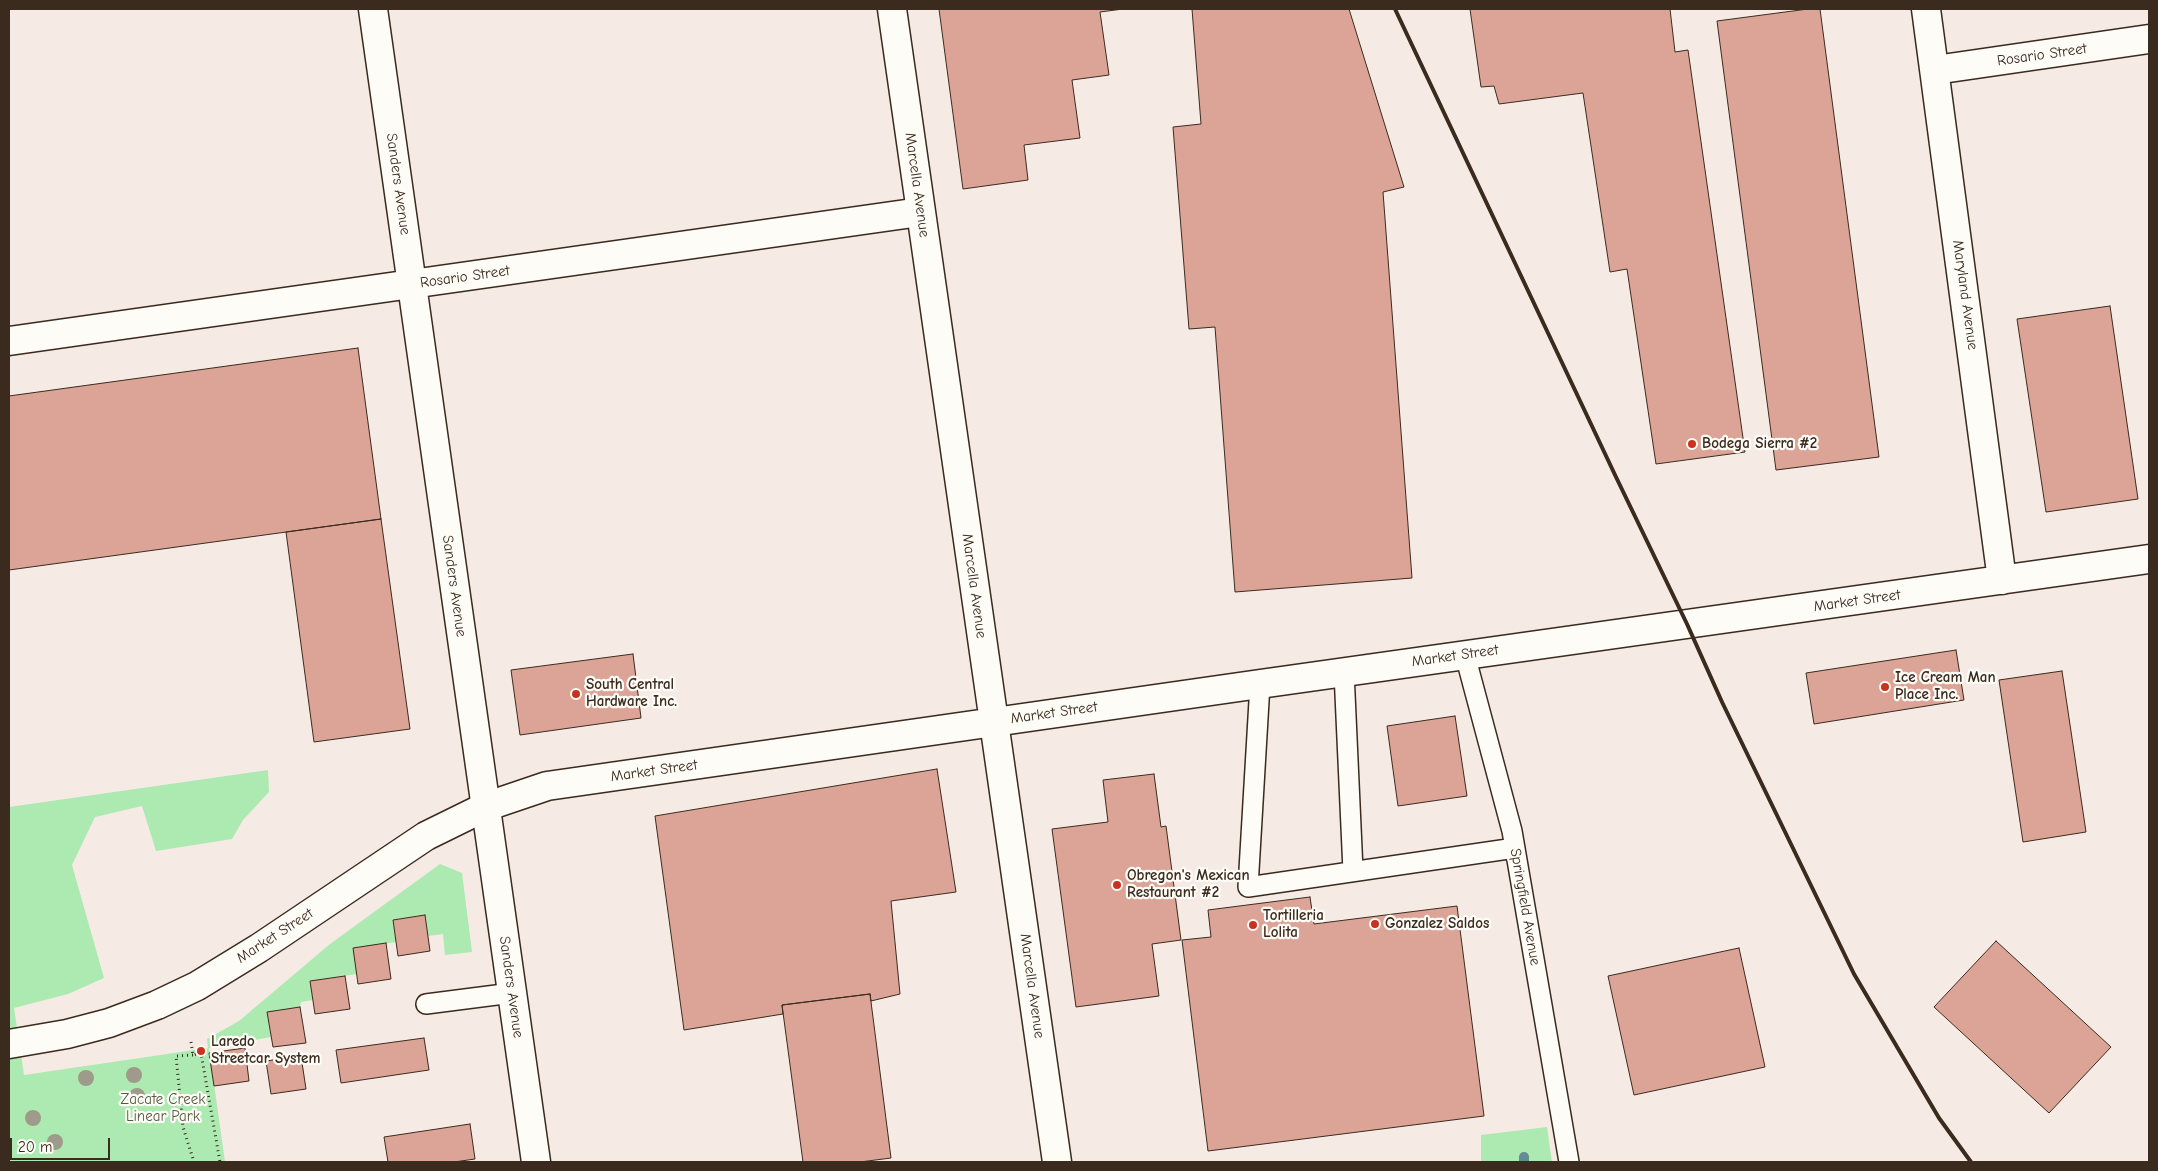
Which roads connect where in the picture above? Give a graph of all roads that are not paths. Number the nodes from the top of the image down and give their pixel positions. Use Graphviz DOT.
graph roads {
  1 [pos="373,9"];
  2 [pos="892,9"];
  3 [pos="1926,9"];
  4 [pos="2149,39"];
  5 [pos="1935,70"];
  6 [pos="920,212"];
  7 [pos="413,284"];
  8 [pos="9,341"];
  9 [pos="2149,559"];
  10 [pos="2002,580"];
  11 [pos="1465,655"];
  12 [pos="1344,672"];
  13 [pos="1260,684"];
  14 [pos="994,722"];
  15 [pos="485,807"];
  16 [pos="1515,848"];
  17 [pos="1353,871"];
  18 [pos="512,993"];
  19 [pos="426,1004"];
  20 [pos="14,1043"];
  21 [pos="536,1162"];
  22 [pos="1057,1162"];
  23 [pos="1569,1162"];
  1 -- 7 [label="street, Sanders Avenue"];
  2 -- 6 [label="street, Marcella Avenue"];
  3 -- 5 [label="street, Maryland Avenue"];
  4 -- 5 [label="street, Rosario Street"];
  5 -- 10 [label="street, Maryland Avenue"];
  6 -- 7 [label="street, Rosario Street"];
  6 -- 14 [label="street, Marcella Avenue"];
  7 -- 8 [label="street, Rosario Street"];
  7 -- 15 [label="street, Sanders Avenue"];
  9 -- 10 [label="street, Market Street"];
  10 -- 11 [label="street, Market Street"];
  11 -- 12 [label="street, Market Street"];
  11 -- 16 [label="lane, Springfield Avenue"];
  12 -- 13 [label="street, Market Street"];
  12 -- 17 [label="lane"];
  13 -- 14 [label="street, Market Street"];
  13 -- 17 [label="lane"];
  14 -- 15 [label="street, Market Street"];
  14 -- 22 [label="street, Marcella Avenue"];
  15 -- 18 [label="street, Sanders Avenue"];
  15 -- 20 [label="street, Market Street"];
  16 -- 17 [label="lane"];
  16 -- 23 [label="lane, Springfield Avenue"];
  18 -- 19 [label="lane"];
  18 -- 21 [label="street, Sanders Avenue"];
}
